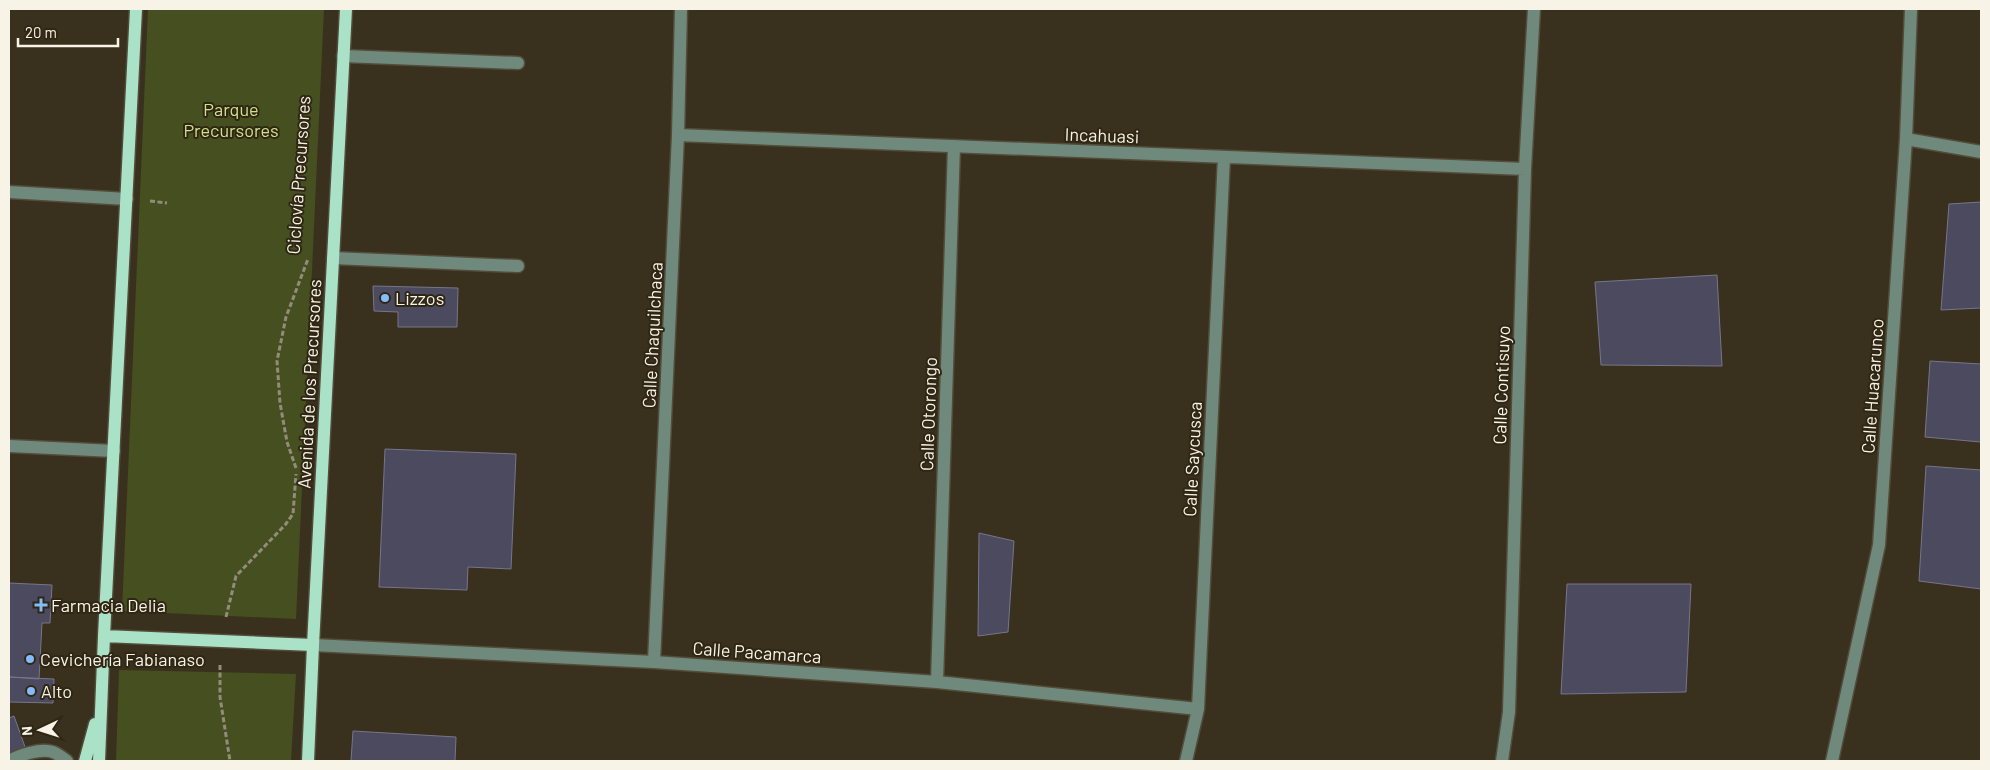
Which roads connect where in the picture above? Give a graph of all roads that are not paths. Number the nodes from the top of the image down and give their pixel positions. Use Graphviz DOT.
graph roads {
  1 [pos="136,9"];
  2 [pos="346,9"];
  3 [pos="682,9"];
  4 [pos="1534,9"];
  5 [pos="1911,9"];
  6 [pos="344,56"];
  7 [pos="518,63"];
  8 [pos="678,135"];
  9 [pos="1906,139"];
  10 [pos="954,146"];
  11 [pos="1981,152"];
  12 [pos="1224,157"];
  13 [pos="1525,169"];
  14 [pos="9,192"];
  15 [pos="127,199"];
  16 [pos="333,258"];
  17 [pos="518,266"];
  18 [pos="9,446"];
  19 [pos="114,451"];
  20 [pos="104,636"];
  21 [pos="313,645"];
  22 [pos="654,662"];
  23 [pos="937,682"];
  24 [pos="102,694"];
  25 [pos="1198,710"];
  26 [pos="9,761"];
  27 [pos="67,761"];
  28 [pos="84,761"];
  29 [pos="99,761"];
  30 [pos="308,761"];
  31 [pos="1186,761"];
  32 [pos="1502,761"];
  33 [pos="1832,761"];
  1 -- 15 [label="main road"];
  2 -- 6 [label="main road, Avenida de los Precursores"];
  3 -- 8 [label="street, Calle Chaquilchaca"];
  4 -- 13 [label="street, Calle Contisuyo"];
  5 -- 9 [label="street, Calle Huacarunco"];
  6 -- 7 [label="street"];
  6 -- 16 [label="main road, Avenida de los Precursores"];
  8 -- 10 [label="street, Incahuasi"];
  8 -- 22 [label="street, Calle Chaquilchaca"];
  9 -- 11 [label="street"];
  9 -- 33 [label="street, Calle Huacarunco"];
  10 -- 12 [label="street, Incahuasi"];
  10 -- 23 [label="street, Calle Otorongo"];
  12 -- 13 [label="street, Incahuasi"];
  12 -- 25 [label="street, Calle Saycusca"];
  13 -- 32 [label="street, Calle Contisuyo"];
  14 -- 15 [label="street"];
  15 -- 19 [label="main road"];
  16 -- 17 [label="street"];
  16 -- 21 [label="main road, Avenida de los Precursores"];
  18 -- 19 [label="street"];
  19 -- 20 [label="main road"];
  20 -- 21 [label="main road"];
  20 -- 24 [label="main road"];
  21 -- 22 [label="street, Calle Pacamarca"];
  21 -- 30 [label="main road, Avenida de los Precursores"];
  22 -- 23 [label="street, Calle Pacamarca"];
  23 -- 25 [label="street, Calle Pacamarca"];
  24 -- 28 [label="main road"];
  24 -- 29 [label="main road"];
  25 -- 31 [label="street, Calle Saycusca"];
  26 -- 27 [label="street"];
}
